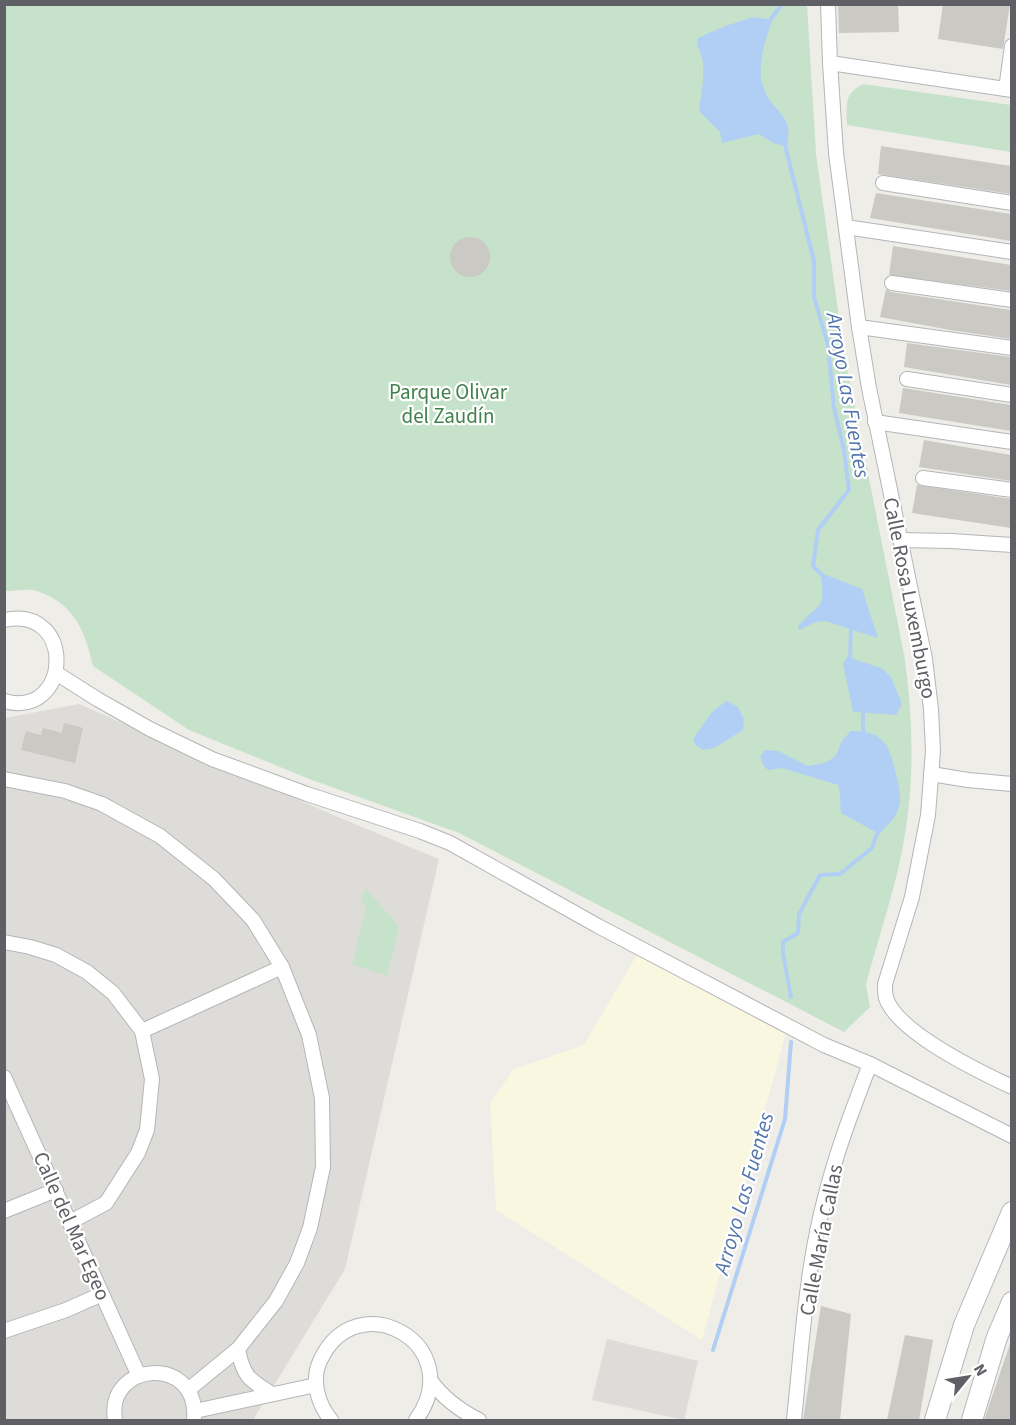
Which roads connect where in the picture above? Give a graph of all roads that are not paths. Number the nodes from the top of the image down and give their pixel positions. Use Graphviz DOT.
graph roads {
  1 [pos="828,4"];
  2 [pos="1011,46"];
  3 [pos="830,63"];
  4 [pos="1009,90"];
  5 [pos="883,183"];
  6 [pos="1011,203"];
  7 [pos="846,227"];
  8 [pos="1011,252"];
  9 [pos="892,283"];
  10 [pos="1011,300"];
  11 [pos="860,327"];
  12 [pos="1011,348"];
  13 [pos="906,380"];
  14 [pos="1011,395"];
  15 [pos="875,422"];
  16 [pos="1011,442"];
  17 [pos="923,478"];
  18 [pos="1011,490"];
  19 [pos="900,540"];
  20 [pos="1011,545"];
  21 [pos="4,620"];
  22 [pos="56,673"];
  23 [pos="4,701"];
  24 [pos="931,774"];
  25 [pos="4,779"];
  26 [pos="1011,784"];
  27 [pos="4,942"];
  28 [pos="282,967"];
  29 [pos="141,1030"];
  30 [pos="870,1064"];
  31 [pos="4,1077"];
  32 [pos="1011,1087"];
  33 [pos="1011,1136"];
  34 [pos="56,1190"];
  35 [pos="4,1211"];
  36 [pos="1011,1212"];
  37 [pos="70,1222"];
  38 [pos="102,1294"];
  39 [pos="1011,1302"];
  40 [pos="4,1330"];
  41 [pos="238,1349"];
  42 [pos="140,1376"];
  43 [pos="431,1381"];
  44 [pos="316,1385"];
  45 [pos="188,1390"];
  46 [pos="272,1394"];
  47 [pos="195,1416"];
  48 [pos="116,1420"];
  49 [pos="331,1420"];
  50 [pos="417,1420"];
  51 [pos="479,1420"];
  52 [pos="794,1420"];
  53 [pos="935,1420"];
  54 [pos="972,1420"];
  1 -- 3 [label="street, Calle Rosa Luxemburgo"];
  2 -- 4 [label="street"];
  3 -- 4 [label="street"];
  3 -- 7 [label="street, Calle Rosa Luxemburgo"];
  5 -- 6 [label="street"];
  7 -- 8 [label="street"];
  7 -- 11 [label="street, Calle Rosa Luxemburgo"];
  9 -- 10 [label="street"];
  11 -- 12 [label="street"];
  11 -- 15 [label="street, Calle Rosa Luxemburgo"];
  13 -- 14 [label="street"];
  15 -- 16 [label="street"];
  15 -- 19 [label="street, Calle Rosa Luxemburgo"];
  17 -- 18 [label="street"];
  19 -- 20 [label="street"];
  19 -- 24 [label="street, Calle Rosa Luxemburgo"];
  21 -- 22 [label="street"];
  22 -- 23 [label="street"];
  22 -- 30 [label="street"];
  24 -- 26 [label="street"];
  24 -- 32 [label="street, Calle Rosa Luxemburgo"];
  25 -- 28 [label="street"];
  27 -- 29 [label="street"];
  28 -- 29 [label="street"];
  28 -- 41 [label="street"];
  29 -- 37 [label="street"];
  30 -- 33 [label="street"];
  30 -- 52 [label="street, Calle María Callas"];
  31 -- 34 [label="street, Calle del Mar Egeo"];
  34 -- 35 [label="street"];
  34 -- 37 [label="street, Calle del Mar Egeo"];
  36 -- 53 [label="street"];
  37 -- 38 [label="street, Calle del Mar Egeo"];
  38 -- 40 [label="street"];
  38 -- 42 [label="street, Calle del Mar Egeo"];
  39 -- 54 [label="street"];
  41 -- 45 [label="street"];
  41 -- 46 [label="street"];
  42 -- 45 [label="street"];
  42 -- 48 [label="street"];
  43 -- 44 [label="street"];
  43 -- 50 [label="street"];
  43 -- 51 [label="street"];
  44 -- 46 [label="street"];
  44 -- 49 [label="street"];
  45 -- 47 [label="street"];
  46 -- 47 [label="street"];
}
